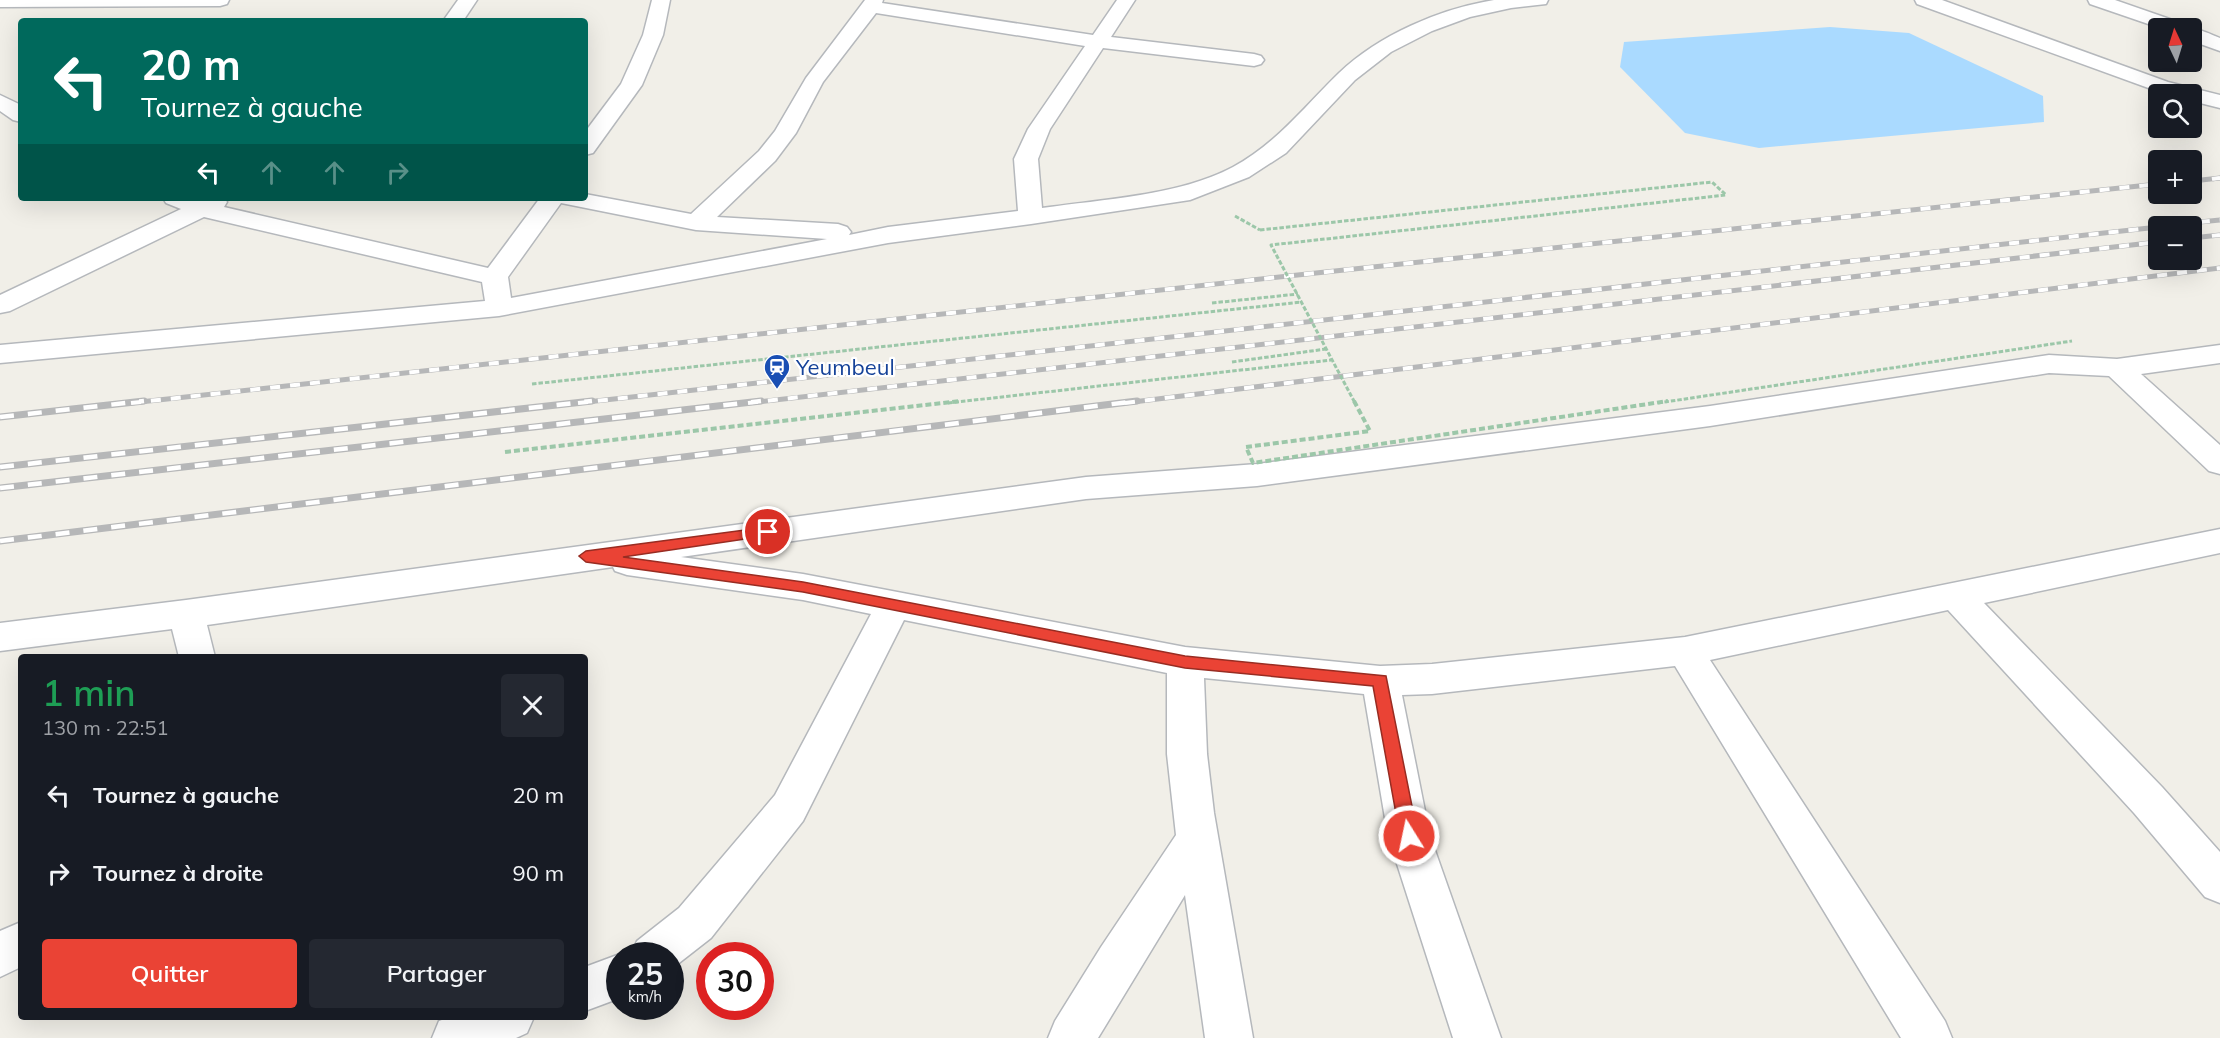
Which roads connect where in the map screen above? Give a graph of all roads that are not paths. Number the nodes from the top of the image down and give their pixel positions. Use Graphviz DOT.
graph roads {
  1 [pos="220,0"];
  2 [pos="468,0"];
  3 [pos="661,0"];
  4 [pos="1126,0"];
  5 [pos="1539,0"];
  6 [pos="1924,0"];
  7 [pos="2097,0"];
  8 [pos="0,1"];
  9 [pos="1509,1"];
  10 [pos="872,3"];
  11 [pos="455,18"];
  12 [pos="2148,18"];
  13 [pos="2202,38"];
  14 [pos="1100,42"];
  15 [pos="2220,45"];
  16 [pos="1254,60"];
  17 [pos="0,101"];
  18 [pos="2220,102"];
  19 [pos="18,113"];
  20 [pos="588,144"];
  21 [pos="194,201"];
  22 [pos="550,201"];
  23 [pos="585,201"];
  24 [pos="212,204"];
  25 [pos="1031,217"];
  26 [pos="696,223"];
  27 [pos="888,235"];
  28 [pos="495,277"];
  29 [pos="0,305"];
  30 [pos="499,308"];
  31 [pos="0,354"];
  32 [pos="2220,354"];
  33 [pos="2117,368"];
  34 [pos="2220,463"];
  35 [pos="2220,540"];
  36 [pos="586,556"];
  37 [pos="1957,597"];
  38 [pos="893,606"];
  39 [pos="186,614"];
  40 [pos="0,638"];
  41 [pos="1685,651"];
  42 [pos="196,654"];
  43 [pos="1185,662"];
  44 [pos="1380,681"];
  45 [pos="1197,839"];
  46 [pos="2220,883"];
  47 [pos="671,942"];
  48 [pos="18,945"];
  49 [pos="0,955"];
  50 [pos="606,981"];
  51 [pos="588,988"];
  52 [pos="441,1020"];
  53 [pos="503,1020"];
  54 [pos="454,1038"];
  55 [pos="1072,1038"];
  56 [pos="1229,1038"];
  57 [pos="1477,1038"];
  58 [pos="1928,1038"];
  1 -- 8 [label="street"];
  2 -- 11 [label="street"];
  3 -- 20 [label="street"];
  4 -- 14 [label="street"];
  5 -- 9 [label="street"];
  6 -- 18 [label="street"];
  7 -- 12 [label="street"];
  9 -- 25 [label="street"];
  10 -- 14 [label="street"];
  10 -- 26 [label="street"];
  13 -- 15 [label="street"];
  14 -- 16 [label="street"];
  14 -- 25 [label="street"];
  17 -- 19 [label="street"];
  21 -- 24 [label="street"];
  22 -- 28 [label="street"];
  23 -- 26 [label="street"];
  24 -- 28 [label="street"];
  24 -- 29 [label="street"];
  25 -- 27 [label="street"];
  26 -- 27 [label="street"];
  27 -- 30 [label="street"];
  28 -- 30 [label="street"];
  30 -- 31 [label="street"];
  32 -- 33 [label="street"];
  33 -- 34 [label="street"];
  33 -- 36 [label="street"];
  35 -- 37 [label="street"];
  36 -- 38 [label="street"];
  36 -- 39 [label="street"];
  37 -- 41 [label="street"];
  37 -- 46 [label="street"];
  38 -- 43 [label="street"];
  38 -- 47 [label="street"];
  39 -- 40 [label="street"];
  39 -- 42 [label="street"];
  41 -- 44 [label="street"];
  41 -- 58 [label="street"];
  43 -- 44 [label="street"];
  43 -- 45 [label="street"];
  44 -- 57 [label="street"];
  45 -- 55 [label="street"];
  45 -- 56 [label="street"];
  48 -- 49 [label="street"];
  50 -- 51 [label="street"];
  52 -- 54 [label="street"];
  53 -- 54 [label="street"];
}
